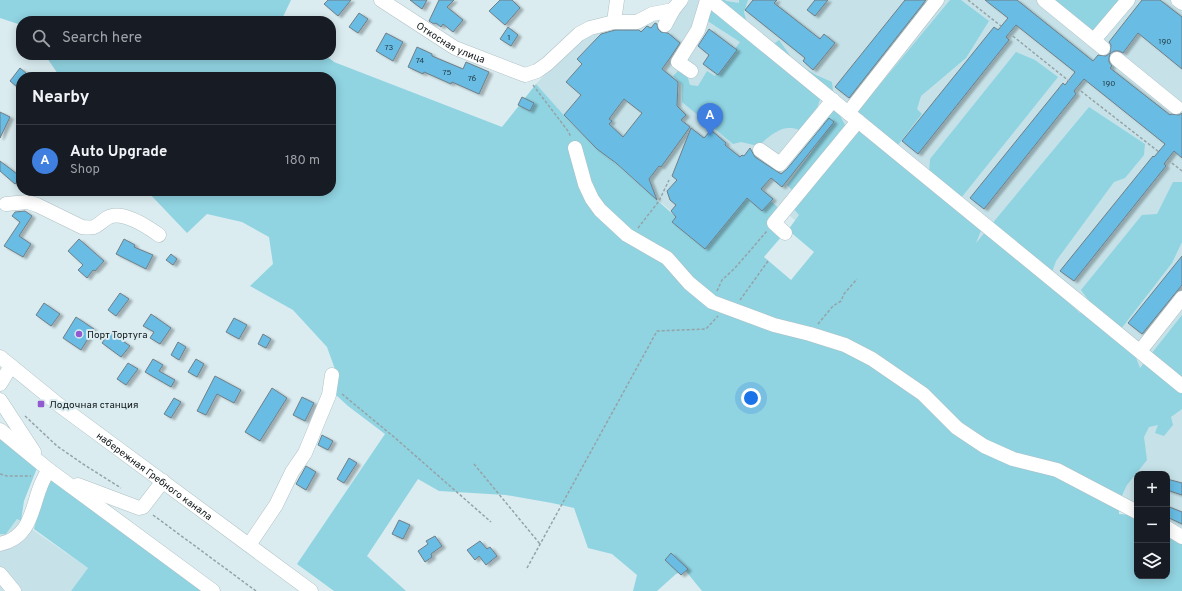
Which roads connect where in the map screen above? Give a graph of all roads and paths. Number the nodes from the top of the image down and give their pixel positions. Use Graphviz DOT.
graph roads {
  1 [pos="381,0"];
  2 [pos="617,0"];
  3 [pos="709,0"];
  4 [pos="937,0"];
  5 [pos="968,0"];
  6 [pos="1044,0"];
  7 [pos="1128,0"];
  8 [pos="1178,0"];
  9 [pos="1182,3"];
  10 [pos="677,5"];
  11 [pos="614,22"];
  12 [pos="665,25"];
  13 [pos="1001,26"];
  14 [pos="1009,33"];
  15 [pos="1117,60"];
  16 [pos="691,71"];
  17 [pos="525,75"];
  18 [pos="1069,81"];
  19 [pos="1077,88"];
  20 [pos="833,100"];
  21 [pos="1176,107"];
  22 [pos="853,117"];
  23 [pos="576,148"];
  24 [pos="760,150"];
  25 [pos="1159,152"];
  26 [pos="1168,160"];
  27 [pos="1182,171"];
  28 [pos="669,180"];
  29 [pos="2,205"];
  30 [pos="774,223"];
  31 [pos="785,233"];
  32 [pos="159,235"];
  33 [pos="632,238"];
  34 [pos="768,261"];
  35 [pos="857,279"];
  36 [pos="1182,298"];
  37 [pos="712,302"];
  38 [pos="729,309"];
  39 [pos="810,334"];
  40 [pos="1140,351"];
  41 [pos="5,362"];
  42 [pos="331,380"];
  43 [pos="0,384"];
  44 [pos="1182,386"];
  45 [pos="0,400"];
  46 [pos="0,430"];
  47 [pos="474,464"];
  48 [pos="44,470"];
  49 [pos="0,474"];
  50 [pos="63,480"];
  51 [pos="163,481"];
  52 [pos="1134,510"];
  53 [pos="491,522"];
  54 [pos="1170,530"];
  55 [pos="1182,536"];
  56 [pos="0,544"];
  57 [pos="540,544"];
  58 [pos="249,545"];
  59 [pos="527,568"];
  60 [pos="0,574"];
  61 [pos="14,591"];
  62 [pos="213,591"];
  63 [pos="311,591"];
  1 -- 17 [label="street, Откосная улица"];
  2 -- 11 [label="street"];
  3 -- 16 [label="street"];
  3 -- 20 [label="street"];
  4 -- 22 [label="street"];
  5 -- 13 [label="path"];
  6 -- 7 [label="street"];
  8 -- 9 [label="street"];
  10 -- 11 [label="street"];
  10 -- 12 [label="street"];
  11 -- 17 [label="street"];
  14 -- 18 [label="path"];
  15 -- 21 [label="street"];
  17 -- 23 [label="path"];
  19 -- 25 [label="path"];
  20 -- 22 [label="street"];
  20 -- 24 [label="street"];
  22 -- 30 [label="street"];
  22 -- 40 [label="street"];
  23 -- 33 [label="street"];
  26 -- 27 [label="path"];
  28 -- 33 [label="path"];
  29 -- 32 [label="street"];
  30 -- 31 [label="street"];
  30 -- 37 [label="path"];
  33 -- 37 [label="street"];
  34 -- 38 [label="path"];
  35 -- 39 [label="path"];
  36 -- 40 [label="street"];
  37 -- 38 [label="street"];
  38 -- 39 [label="street"];
  38 -- 57 [label="path"];
  39 -- 52 [label="street"];
  40 -- 44 [label="street"];
  41 -- 43 [label="street"];
  41 -- 51 [label="street, набережная Гребного канала"];
  42 -- 53 [label="path"];
  42 -- 58 [label="street"];
  45 -- 48 [label="street"];
  46 -- 48 [label="street"];
  47 -- 57 [label="path"];
  48 -- 49 [label="path"];
  48 -- 50 [label="street"];
  48 -- 56 [label="street"];
  50 -- 51 [label="street"];
  50 -- 62 [label="street"];
  51 -- 58 [label="street, набережная Гребного канала"];
  54 -- 55 [label="street"];
  57 -- 59 [label="path"];
  58 -- 63 [label="street, набережная Гребного канала"];
  60 -- 61 [label="street"];
}
